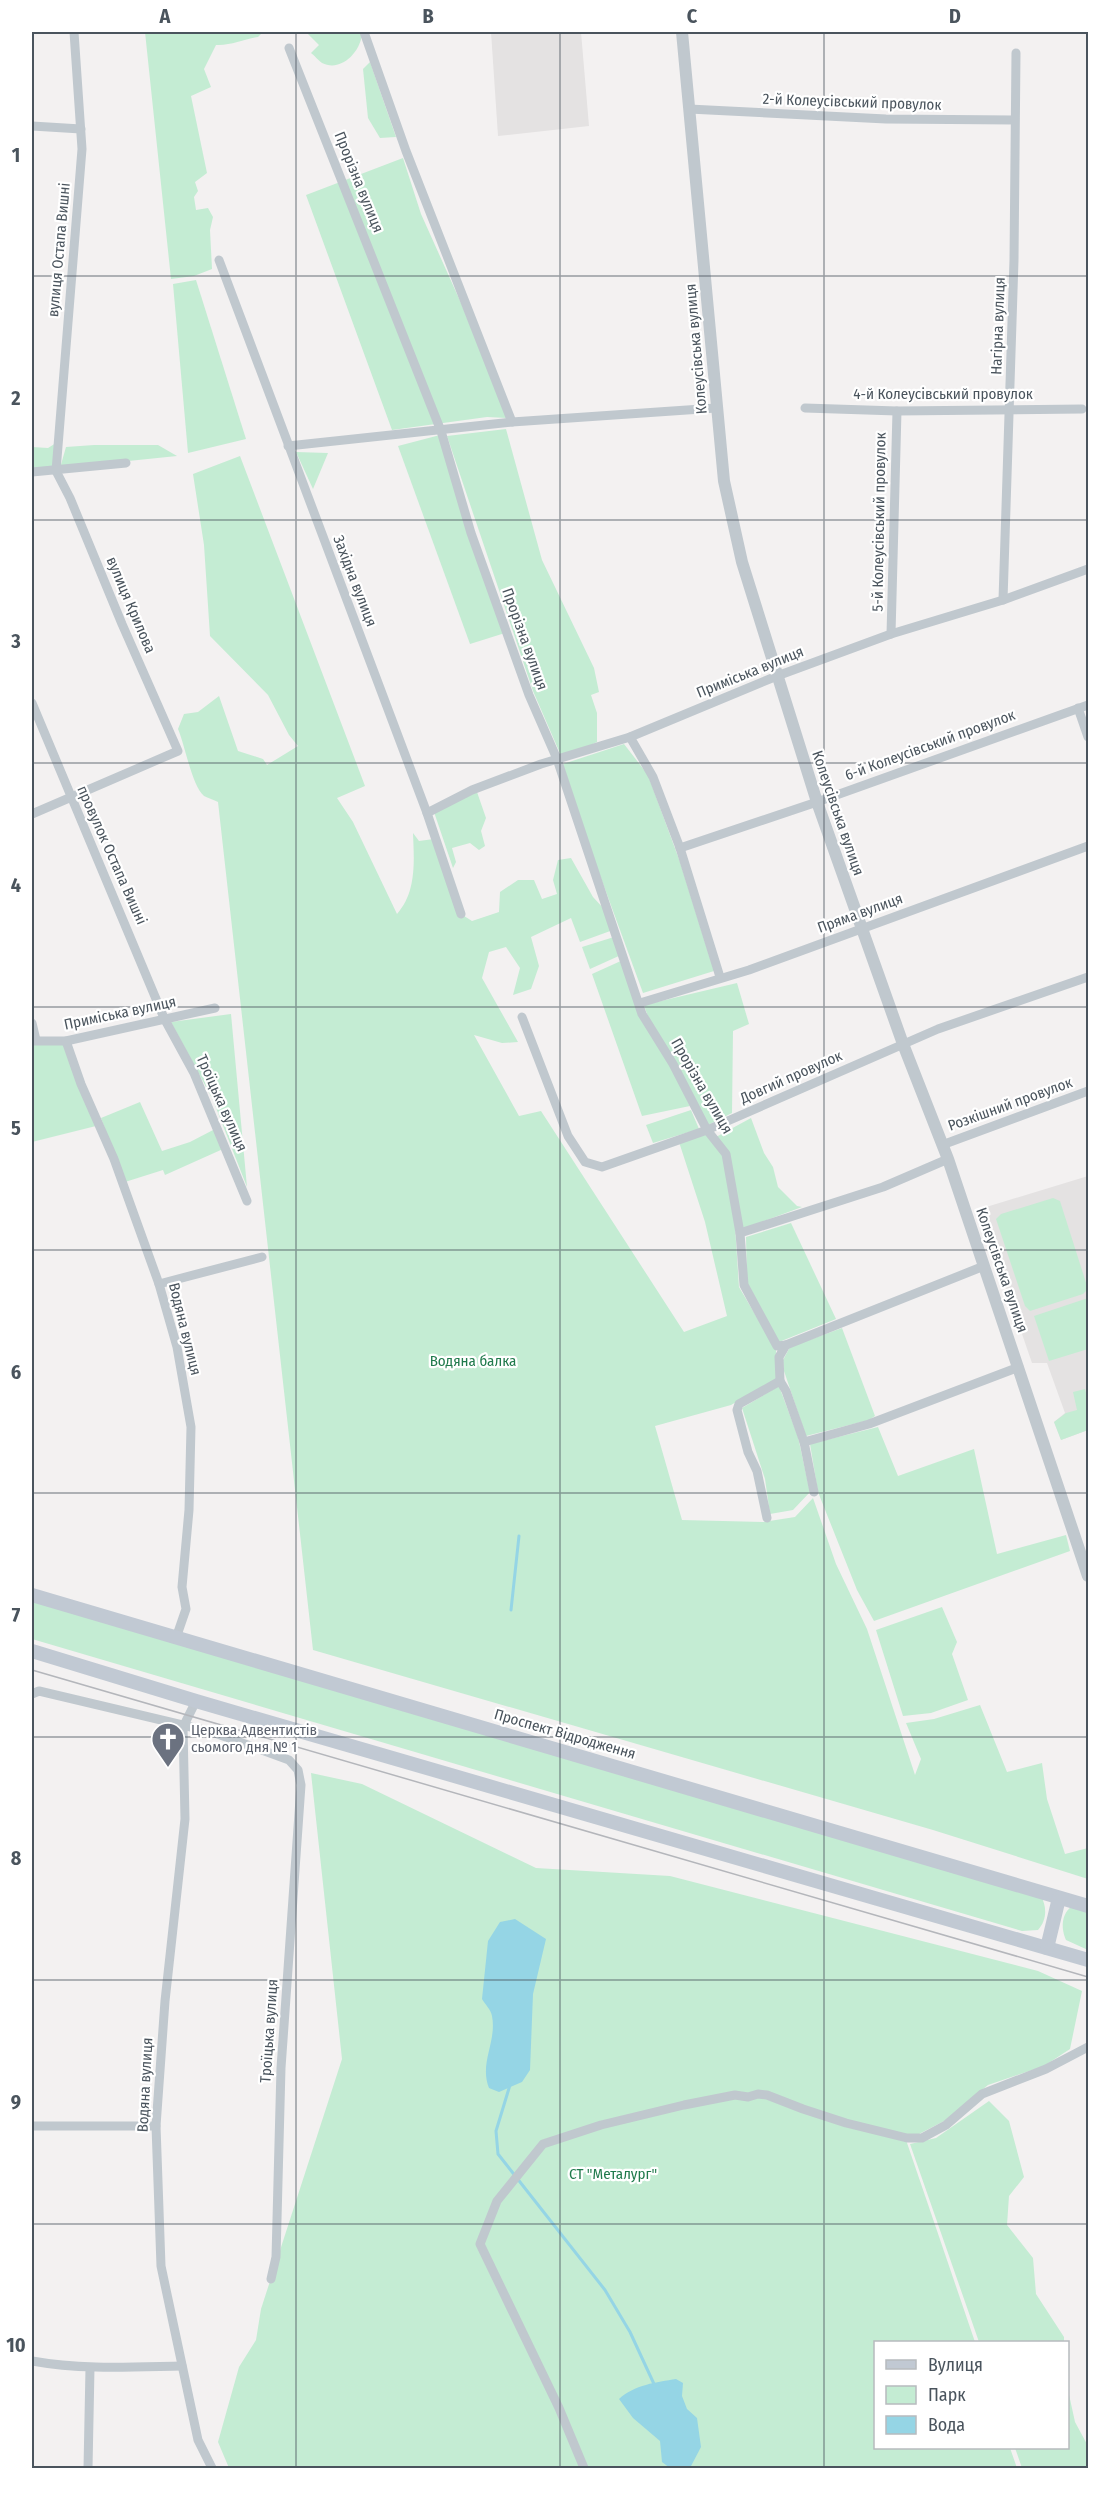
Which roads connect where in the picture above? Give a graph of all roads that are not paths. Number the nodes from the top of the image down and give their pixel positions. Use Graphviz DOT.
graph roads {
  1 [pos="74,32"];
  2 [pos="364,32"];
  3 [pos="682,32"];
  4 [pos="289,48"];
  5 [pos="1016,53"];
  6 [pos="689,110"];
  7 [pos="1014,120"];
  8 [pos="32,126"];
  9 [pos="81,129"];
  10 [pos="219,260"];
  11 [pos="716,408"];
  12 [pos="805,408"];
  13 [pos="1010,409"];
  14 [pos="1082,409"];
  15 [pos="897,411"];
  16 [pos="512,422"];
  17 [pos="441,431"];
  18 [pos="288,446"];
  19 [pos="126,463"];
  20 [pos="56,471"];
  21 [pos="32,472"];
  22 [pos="1089,569"];
  23 [pos="1003,600"];
  24 [pos="891,634"];
  25 [pos="777,676"];
  26 [pos="32,703"];
  27 [pos="1089,705"];
  28 [pos="1078,708"];
  29 [pos="630,737"];
  30 [pos="1089,737"];
  31 [pos="557,759"];
  32 [pos="71,798"];
  33 [pos="817,802"];
  34 [pos="427,813"];
  35 [pos="32,814"];
  36 [pos="1089,846"];
  37 [pos="680,848"];
  38 [pos="461,914"];
  39 [pos="861,928"];
  40 [pos="720,977"];
  41 [pos="1089,977"];
  42 [pos="640,1003"];
  43 [pos="215,1008"];
  44 [pos="522,1017"];
  45 [pos="164,1018"];
  46 [pos="32,1023"];
  47 [pos="34,1040"];
  48 [pos="66,1041"];
  49 [pos="903,1044"];
  50 [pos="1089,1091"];
  51 [pos="707,1130"];
  52 [pos="942,1144"];
  53 [pos="948,1159"];
  54 [pos="247,1201"];
  55 [pos="740,1233"];
  56 [pos="262,1257"];
  57 [pos="984,1266"];
  58 [pos="159,1284"];
  59 [pos="786,1345"];
  60 [pos="1019,1367"];
  61 [pos="780,1381"];
  62 [pos="804,1442"];
  63 [pos="814,1492"];
  64 [pos="767,1518"];
  65 [pos="1089,1576"];
  66 [pos="32,1595"];
  67 [pos="176,1638"];
  68 [pos="32,1651"];
  69 [pos="32,1695"];
  70 [pos="196,1701"];
  71 [pos="183,1727"];
  72 [pos="1059,1898"];
  73 [pos="1089,1906"];
  74 [pos="1047,1948"];
  75 [pos="1089,1960"];
  76 [pos="1089,2046"];
  77 [pos="32,2126"];
  78 [pos="156,2126"];
  79 [pos="271,2279"];
  80 [pos="32,2361"];
  81 [pos="182,2366"];
  82 [pos="90,2368"];
  83 [pos="88,2469"];
  84 [pos="212,2469"];
  85 [pos="584,2469"];
  1 -- 9 [label="street, вулиця Остапа Вишні"];
  2 -- 16 [label="street"];
  3 -- 6 [label="street, Колеусівська вулиця"];
  4 -- 17 [label="street, Прорізна вулиця"];
  5 -- 7 [label="street, Нагірна вулиця"];
  6 -- 7 [label="street, 2-й Колеусівський провулок"];
  6 -- 11 [label="street, Колеусівська вулиця"];
  7 -- 13 [label="street, Нагірна вулиця"];
  8 -- 9 [label="street"];
  9 -- 20 [label="street, вулиця Остапа Вишні"];
  10 -- 18 [label="street, Західна вулиця"];
  11 -- 16 [label="street"];
  11 -- 25 [label="street, Колеусівська вулиця"];
  12 -- 15 [label="street, 4-й Колеусівський провулок"];
  13 -- 14 [label="street, 4-й Колеусівський провулок"];
  13 -- 15 [label="street, 4-й Колеусівський провулок"];
  13 -- 23 [label="street, Нагірна вулиця"];
  15 -- 24 [label="street, 5-й Колеусівський провулок"];
  16 -- 17 [label="street"];
  17 -- 18 [label="street"];
  17 -- 31 [label="street, Прорізна вулиця"];
  18 -- 34 [label="street, Західна вулиця"];
  19 -- 20 [label="street"];
  20 -- 21 [label="street"];
  20 -- 32 [label="street, вулиця Крилова"];
  22 -- 23 [label="street, Приміська вулиця"];
  23 -- 24 [label="street, Приміська вулиця"];
  24 -- 25 [label="street, Приміська вулиця"];
  25 -- 29 [label="street, Приміська вулиця"];
  25 -- 33 [label="street, Колеусівська вулиця"];
  26 -- 32 [label="street, провулок Остапа Вишні"];
  27 -- 28 [label="street, 6-й Колеусівський провулок"];
  28 -- 30 [label="street"];
  28 -- 33 [label="street, 6-й Колеусівський провулок"];
  29 -- 31 [label="street, Приміська вулиця"];
  29 -- 37 [label="street"];
  31 -- 34 [label="street, Приміська вулиця"];
  31 -- 42 [label="street, Прорізна вулиця"];
  32 -- 35 [label="street"];
  32 -- 45 [label="street, провулок Остапа Вишні"];
  33 -- 37 [label="street, 6-й Колеусівський провулок"];
  33 -- 39 [label="street, Колеусівська вулиця"];
  34 -- 38 [label="street, Західна вулиця"];
  36 -- 39 [label="street, Пряма вулиця"];
  37 -- 40 [label="street"];
  39 -- 40 [label="street, Пряма вулиця"];
  39 -- 49 [label="street, Колеусівська вулиця"];
  40 -- 42 [label="street, Пряма вулиця"];
  41 -- 49 [label="street, Довгий провулок"];
  42 -- 51 [label="street, Прорізна вулиця"];
  43 -- 45 [label="street, Приміська вулиця"];
  44 -- 51 [label="street, Довгий провулок"];
  45 -- 48 [label="street, Приміська вулиця"];
  45 -- 54 [label="street, Троїцька вулиця"];
  46 -- 47 [label="street"];
  47 -- 48 [label="street, Приміська вулиця"];
  48 -- 58 [label="street, Водяна вулиця"];
  49 -- 51 [label="street, Довгий провулок"];
  49 -- 52 [label="street, Колеусівська вулиця"];
  50 -- 52 [label="street, Розкішний провулок"];
  51 -- 55 [label="street, Прорізна вулиця"];
  52 -- 53 [label="street, Колеусівська вулиця"];
  53 -- 55 [label="street"];
  53 -- 57 [label="street, Колеусівська вулиця"];
  55 -- 59 [label="street, Прорізна вулиця"];
  56 -- 58 [label="street"];
  57 -- 59 [label="street"];
  57 -- 60 [label="street, Колеусівська вулиця"];
  58 -- 67 [label="street, Водяна вулиця"];
  59 -- 61 [label="street"];
  60 -- 62 [label="street"];
  60 -- 65 [label="street, Колеусівська вулиця"];
  61 -- 62 [label="street"];
  61 -- 64 [label="street"];
  62 -- 63 [label="street"];
  66 -- 67 [label="main road, Проспект Відродження"];
  67 -- 72 [label="main road, Проспект Відродження"];
  68 -- 70 [label="main road"];
  69 -- 71 [label="street"];
  70 -- 71 [label="street, Водяна вулиця"];
  70 -- 74 [label="main road"];
  71 -- 78 [label="street, Водяна вулиця"];
  71 -- 79 [label="street, Троїцька вулиця"];
  72 -- 73 [label="main road, Проспект Відродження"];
  72 -- 74 [label="main road"];
  74 -- 75 [label="main road"];
  76 -- 85 [label="street"];
  77 -- 78 [label="street"];
  78 -- 81 [label="street, Водяна вулиця"];
  80 -- 82 [label="street"];
  81 -- 82 [label="street"];
  81 -- 84 [label="street, Водяна вулиця"];
  82 -- 83 [label="street"];
}
